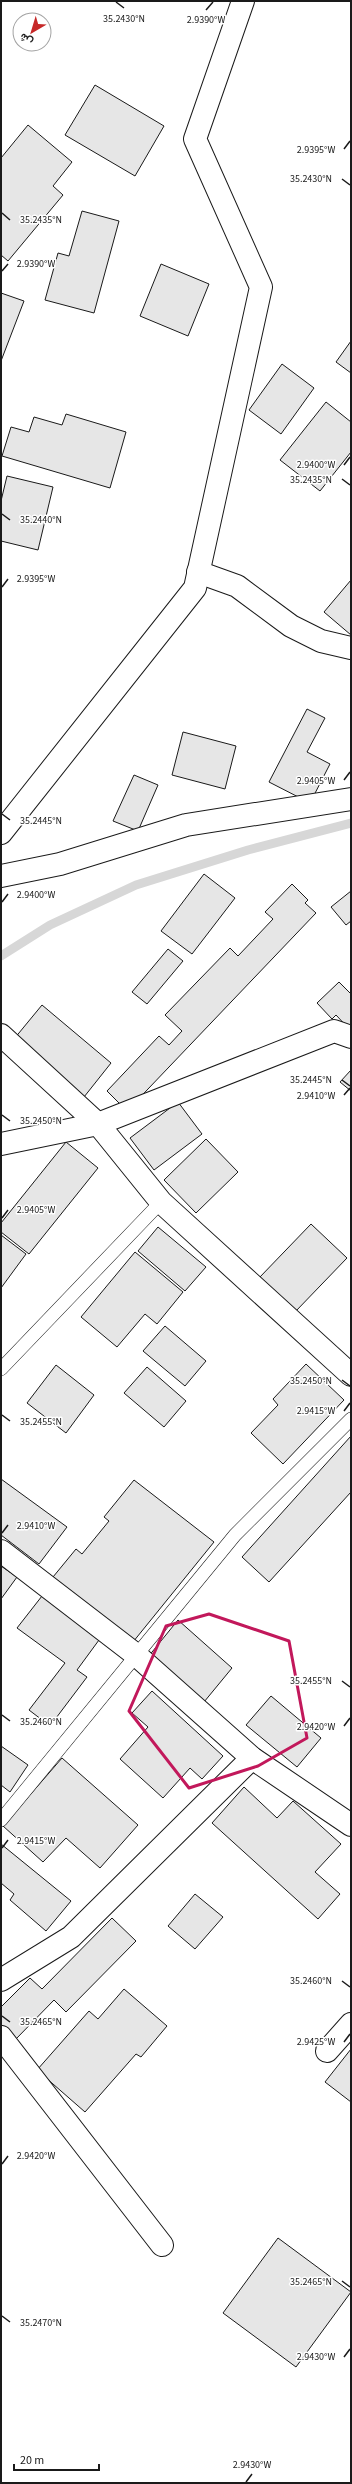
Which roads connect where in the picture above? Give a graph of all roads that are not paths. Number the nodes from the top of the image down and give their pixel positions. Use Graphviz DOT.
graph roads {
  1 [pos="243,1"];
  2 [pos="198,572"];
  3 [pos="351,648"];
  4 [pos="351,799"];
  5 [pos="1,834"];
  6 [pos="1,876"];
  7 [pos="1,1035"];
  8 [pos="351,1037"];
  9 [pos="98,1124"];
  10 [pos="1,1144"];
  11 [pos="161,1202"];
  12 [pos="1,1369"];
  13 [pos="349,1370"];
  14 [pos="351,1419"];
  15 [pos="1,1551"];
  16 [pos="135,1654"];
  17 [pos="252,1758"];
  18 [pos="1,1820"];
  19 [pos="351,1825"];
  20 [pos="1,1980"];
  21 [pos="351,2024"];
  22 [pos="1,2037"];
  23 [pos="327,2051"];
  24 [pos="162,2245"];
  1 -- 2 [label="street"];
  2 -- 3 [label="street"];
  2 -- 5 [label="street"];
  4 -- 6 [label="street"];
  7 -- 9 [label="street"];
  8 -- 9 [label="street"];
  9 -- 10 [label="street"];
  9 -- 11 [label="street"];
  11 -- 12 [label="lane"];
  11 -- 13 [label="street"];
  14 -- 16 [label="lane"];
  15 -- 16 [label="street"];
  16 -- 17 [label="street"];
  16 -- 18 [label="lane"];
  17 -- 19 [label="street"];
  17 -- 20 [label="street"];
  21 -- 23 [label="street"];
  22 -- 24 [label="street"];
}
